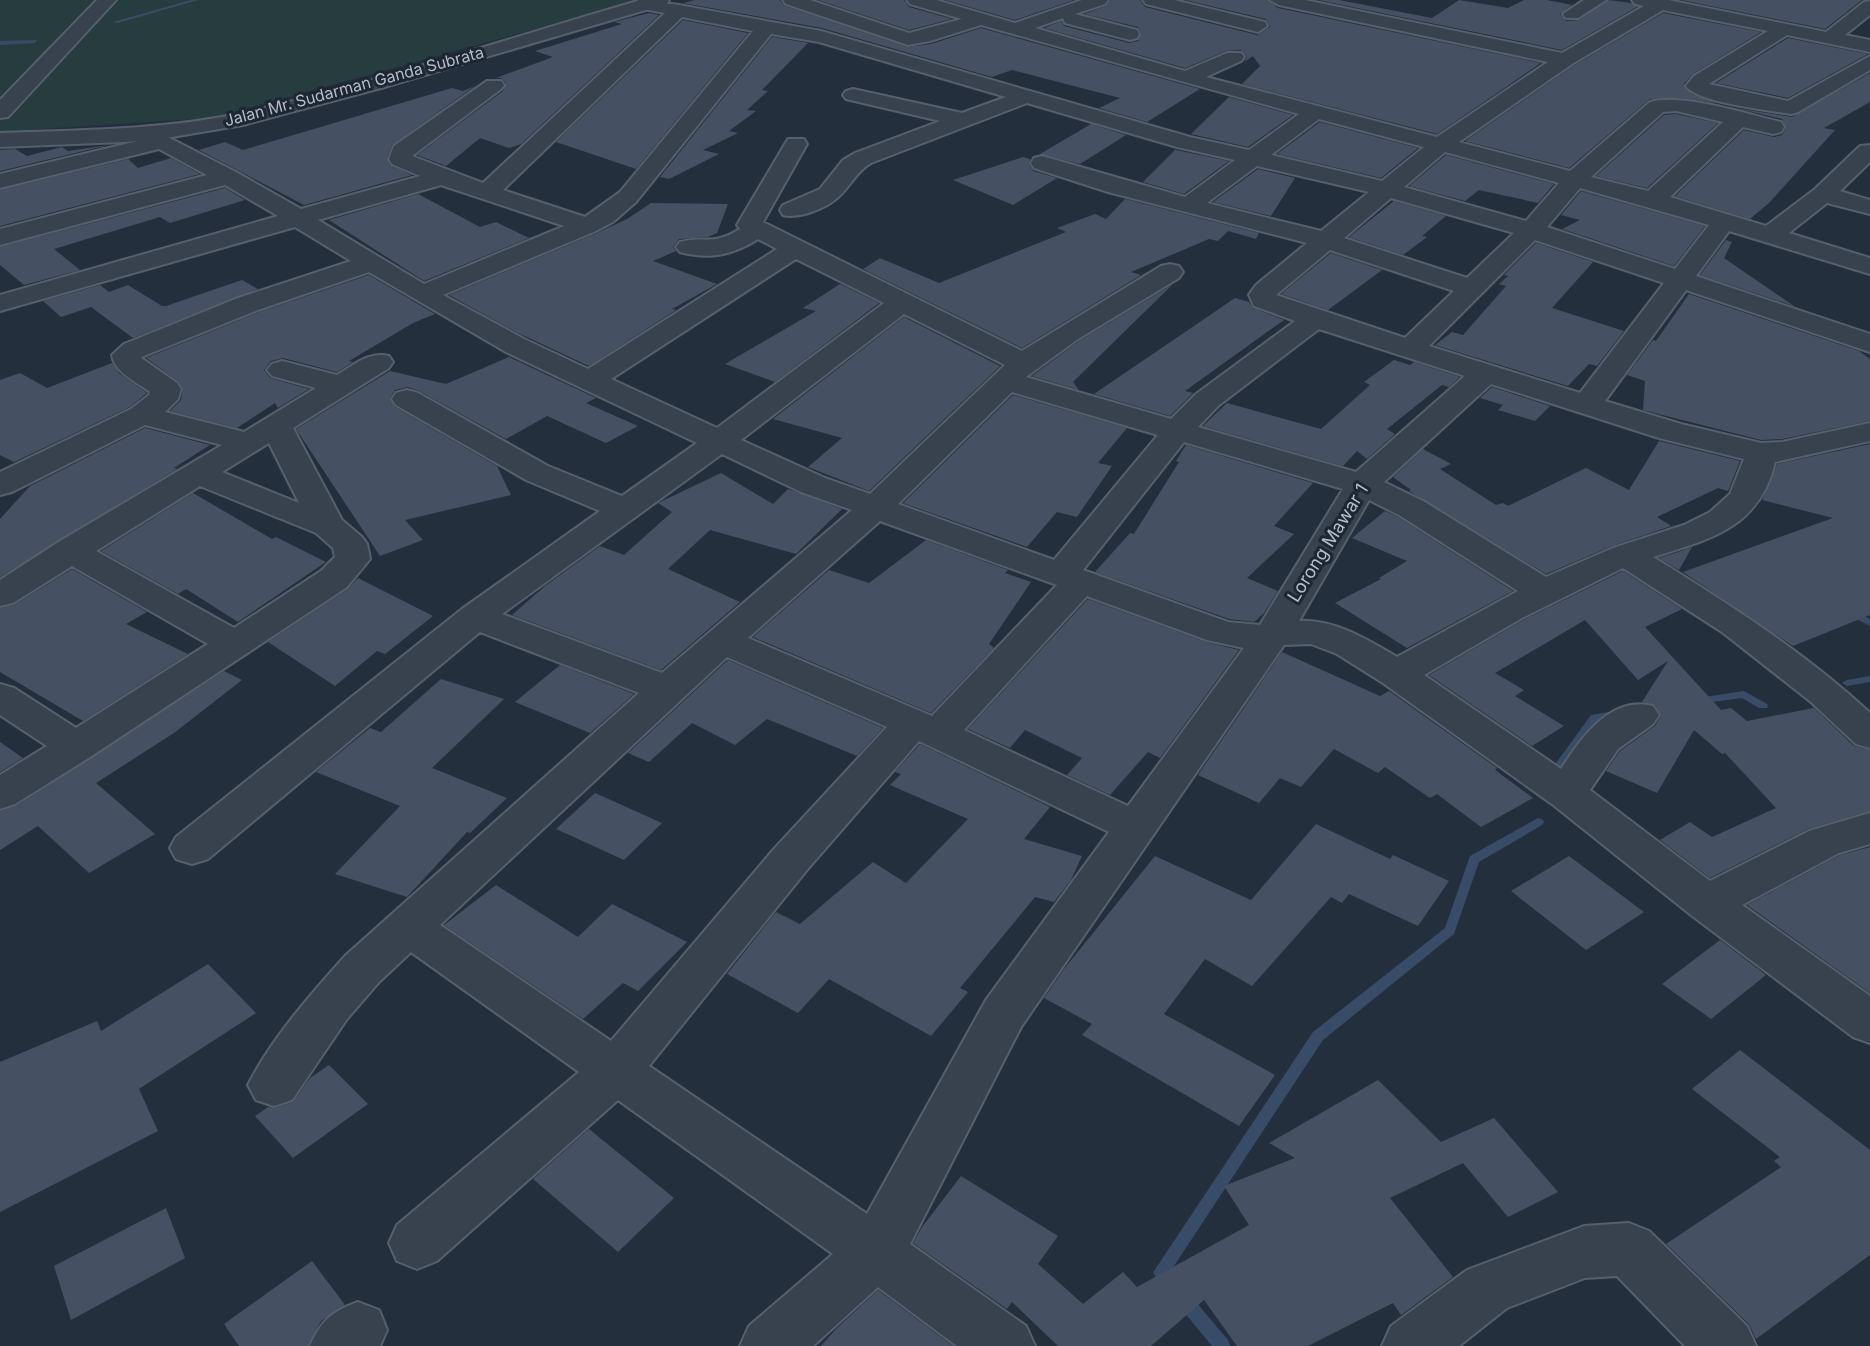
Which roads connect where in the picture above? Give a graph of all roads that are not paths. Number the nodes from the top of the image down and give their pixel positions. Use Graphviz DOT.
graph roads {
  1 [pos="107,0"];
  2 [pos="792,0"];
  3 [pos="916,0"];
  4 [pos="1099,0"];
  5 [pos="1153,0"];
  6 [pos="1279,0"];
  7 [pos="1369,0"];
  8 [pos="1597,0"];
  9 [pos="1651,2"];
  10 [pos="661,5"];
  11 [pos="1755,6"];
  12 [pos="1870,6"];
  13 [pos="1572,13"];
  14 [pos="1056,15"];
  15 [pos="1735,18"];
  16 [pos="980,19"];
  17 [pos="1258,26"];
  18 [pos="766,28"];
  19 [pos="1015,29"];
  20 [pos="1784,29"];
  21 [pos="1130,34"];
  22 [pos="1830,38"];
  23 [pos="1870,46"];
  24 [pos="1587,47"];
  25 [pos="1234,57"];
  26 [pos="1565,60"];
  27 [pos="1870,62"];
  28 [pos="1511,72"];
  29 [pos="1187,78"];
  30 [pos="1538,78"];
  31 [pos="494,85"];
  32 [pos="853,94"];
  33 [pos="1027,96"];
  34 [pos="1317,111"];
  35 [pos="0,112"];
  36 [pos="1739,119"];
  37 [pos="963,120"];
  38 [pos="1773,127"];
  39 [pos="155,138"];
  40 [pos="0,140"];
  41 [pos="796,144"];
  42 [pos="1440,145"];
  43 [pos="1868,151"];
  44 [pos="1252,158"];
  45 [pos="1042,163"];
  46 [pos="228,177"];
  47 [pos="442,177"];
  48 [pos="1574,180"];
  49 [pos="0,181"];
  50 [pos="1386,189"];
  51 [pos="486,193"];
  52 [pos="1823,194"];
  53 [pos="1653,200"];
  54 [pos="1188,206"];
  55 [pos="1870,207"];
  56 [pos="792,209"];
  57 [pos="300,219"];
  58 [pos="1725,220"];
  59 [pos="587,226"];
  60 [pos="756,230"];
  61 [pos="1531,230"];
  62 [pos="1771,235"];
  63 [pos="0,237"];
  64 [pos="1325,240"];
  65 [pos="689,247"];
  66 [pos="794,249"];
  67 [pos="371,263"];
  68 [pos="1870,267"];
  69 [pos="1170,272"];
  70 [pos="1682,279"];
  71 [pos="1472,288"];
  72 [pos="422,294"];
  73 [pos="0,303"];
  74 [pos="901,303"];
  75 [pos="1315,319"];
  76 [pos="1870,344"];
  77 [pos="1410,349"];
  78 [pos="379,362"];
  79 [pos="282,370"];
  80 [pos="1016,372"];
  81 [pos="1487,372"];
  82 [pos="590,380"];
  83 [pos="341,385"];
  84 [pos="407,399"];
  85 [pos="1588,403"];
  86 [pos="142,415"];
  87 [pos="276,425"];
  88 [pos="1178,430"];
  89 [pos="1870,432"];
  90 [pos="720,440"];
  91 [pos="247,442"];
  92 [pos="1761,453"];
  93 [pos="196,473"];
  94 [pos="1362,484"];
  95 [pos="0,485"];
  96 [pos="875,508"];
  97 [pos="624,509"];
  98 [pos="328,526"];
  99 [pos="69,550"];
  100 [pos="1626,555"];
  101 [pos="1071,578"];
  102 [pos="1545,592"];
  103 [pos="0,595"];
  104 [pos="475,617"];
  105 [pos="1271,637"];
  106 [pos="725,642"];
  107 [pos="234,643"];
  108 [pos="1397,674"];
  109 [pos="667,689"];
  110 [pos="0,697"];
  111 [pos="1639,715"];
  112 [pos="925,728"];
  113 [pos="1870,735"];
  114 [pos="76,747"];
  115 [pos="0,794"];
  116 [pos="1567,794"];
  117 [pos="1135,827"];
  118 [pos="1870,828"];
  119 [pos="192,848"];
  120 [pos="1707,903"];
  121 [pos="409,927"];
  122 [pos="1870,1023"];
  123 [pos="615,1073"];
  124 [pos="274,1085"];
  125 [pos="418,1243"];
  126 [pos="877,1251"];
  127 [pos="771,1346"];
  128 [pos="1004,1346"];
  129 [pos="1412,1346"];
  130 [pos="1726,1346"];
  1 -- 35 [label="street"];
  2 -- 16 [label="street"];
  3 -- 16 [label="street"];
  4 -- 14 [label="street"];
  5 -- 17 [label="street"];
  6 -- 26 [label="street"];
  7 -- 24 [label="street"];
  8 -- 13 [label="street"];
  9 -- 15 [label="street"];
  9 -- 24 [label="street"];
  10 -- 18 [label="street"];
  10 -- 39 [label="street, Jalan Mr. Sudarman Ganda Subrata"];
  10 -- 51 [label="street"];
  11 -- 15 [label="street"];
  12 -- 22 [label="street"];
  14 -- 19 [label="street"];
  14 -- 21 [label="street"];
  15 -- 20 [label="street"];
  16 -- 19 [label="street"];
  18 -- 33 [label="street"];
  18 -- 59 [label="street"];
  19 -- 29 [label="street"];
  20 -- 22 [label="street"];
  20 -- 27 [label="street"];
  22 -- 23 [label="street"];
  24 -- 26 [label="street"];
  25 -- 29 [label="street"];
  26 -- 30 [label="street"];
  28 -- 30 [label="street"];
  29 -- 34 [label="street"];
  30 -- 42 [label="street"];
  31 -- 47 [label="street"];
  32 -- 37 [label="street"];
  33 -- 37 [label="street"];
  33 -- 44 [label="street"];
  34 -- 42 [label="street"];
  34 -- 44 [label="street"];
  36 -- 38 [label="street"];
  36 -- 48 [label="street"];
  36 -- 53 [label="street"];
  37 -- 56 [label="street"];
  39 -- 40 [label="street, Jalan Mr. Sudarman Ganda Subrata"];
  39 -- 46 [label="street"];
  39 -- 49 [label="street"];
  41 -- 60 [label="street"];
  42 -- 48 [label="street"];
  42 -- 50 [label="street"];
  43 -- 52 [label="street"];
  44 -- 50 [label="street"];
  44 -- 54 [label="street"];
  45 -- 54 [label="street"];
  46 -- 57 [label="street"];
  46 -- 63 [label="street"];
  47 -- 51 [label="street"];
  47 -- 57 [label="street"];
  48 -- 53 [label="street"];
  48 -- 61 [label="street"];
  50 -- 61 [label="street"];
  50 -- 64 [label="street"];
  51 -- 59 [label="street"];
  52 -- 55 [label="street"];
  52 -- 62 [label="street"];
  53 -- 58 [label="street"];
  54 -- 64 [label="street"];
  57 -- 67 [label="street"];
  57 -- 73 [label="street"];
  58 -- 62 [label="street"];
  58 -- 70 [label="street"];
  59 -- 72 [label="street"];
  60 -- 65 [label="street"];
  60 -- 66 [label="street"];
  61 -- 70 [label="street"];
  61 -- 71 [label="street"];
  62 -- 68 [label="street"];
  64 -- 71 [label="street"];
  64 -- 75 [label="street"];
  66 -- 74 [label="street"];
  66 -- 82 [label="street"];
  67 -- 72 [label="street"];
  67 -- 86 [label="street"];
  69 -- 80 [label="street"];
  70 -- 76 [label="street"];
  70 -- 85 [label="street"];
  71 -- 77 [label="street"];
  72 -- 82 [label="street"];
  74 -- 80 [label="street"];
  74 -- 90 [label="street"];
  75 -- 77 [label="street"];
  75 -- 88 [label="street"];
  77 -- 81 [label="street"];
  78 -- 83 [label="street"];
  79 -- 83 [label="street"];
  80 -- 88 [label="street"];
  80 -- 96 [label="street"];
  81 -- 85 [label="street"];
  81 -- 94 [label="street, Lorong Mawar 1"];
  82 -- 90 [label="street"];
  83 -- 87 [label="street"];
  84 -- 97 [label="street"];
  85 -- 92 [label="street"];
  86 -- 91 [label="street"];
  86 -- 95 [label="street"];
  87 -- 91 [label="street"];
  87 -- 98 [label="street"];
  88 -- 94 [label="street"];
  88 -- 101 [label="street"];
  89 -- 92 [label="street"];
  90 -- 96 [label="street"];
  90 -- 97 [label="street"];
  91 -- 93 [label="street"];
  92 -- 100 [label="street"];
  93 -- 98 [label="street"];
  93 -- 99 [label="street"];
  94 -- 102 [label="street"];
  94 -- 105 [label="street, Lorong Mawar 1"];
  96 -- 101 [label="street"];
  96 -- 106 [label="street"];
  97 -- 104 [label="street"];
  98 -- 107 [label="street"];
  99 -- 103 [label="street"];
  99 -- 107 [label="street"];
  100 -- 102 [label="street"];
  100 -- 113 [label="street"];
  101 -- 105 [label="street"];
  101 -- 112 [label="street"];
  102 -- 108 [label="street"];
  104 -- 109 [label="street"];
  104 -- 119 [label="street"];
  105 -- 108 [label="street"];
  105 -- 117 [label="street, Lorong Mawar 1"];
  106 -- 109 [label="street"];
  106 -- 112 [label="street"];
  107 -- 114 [label="street"];
  108 -- 116 [label="street"];
  109 -- 121 [label="street"];
  110 -- 114 [label="street"];
  111 -- 116 [label="street"];
  112 -- 117 [label="street"];
  112 -- 123 [label="street"];
  114 -- 115 [label="street"];
  116 -- 120 [label="street"];
  117 -- 126 [label="street, Lorong Mawar 1"];
  118 -- 120 [label="street"];
  120 -- 122 [label="street"];
  121 -- 123 [label="street"];
  121 -- 124 [label="street"];
  123 -- 125 [label="street"];
  123 -- 126 [label="street"];
  126 -- 127 [label="street"];
  126 -- 128 [label="street"];
  129 -- 130 [label="street"];
}
